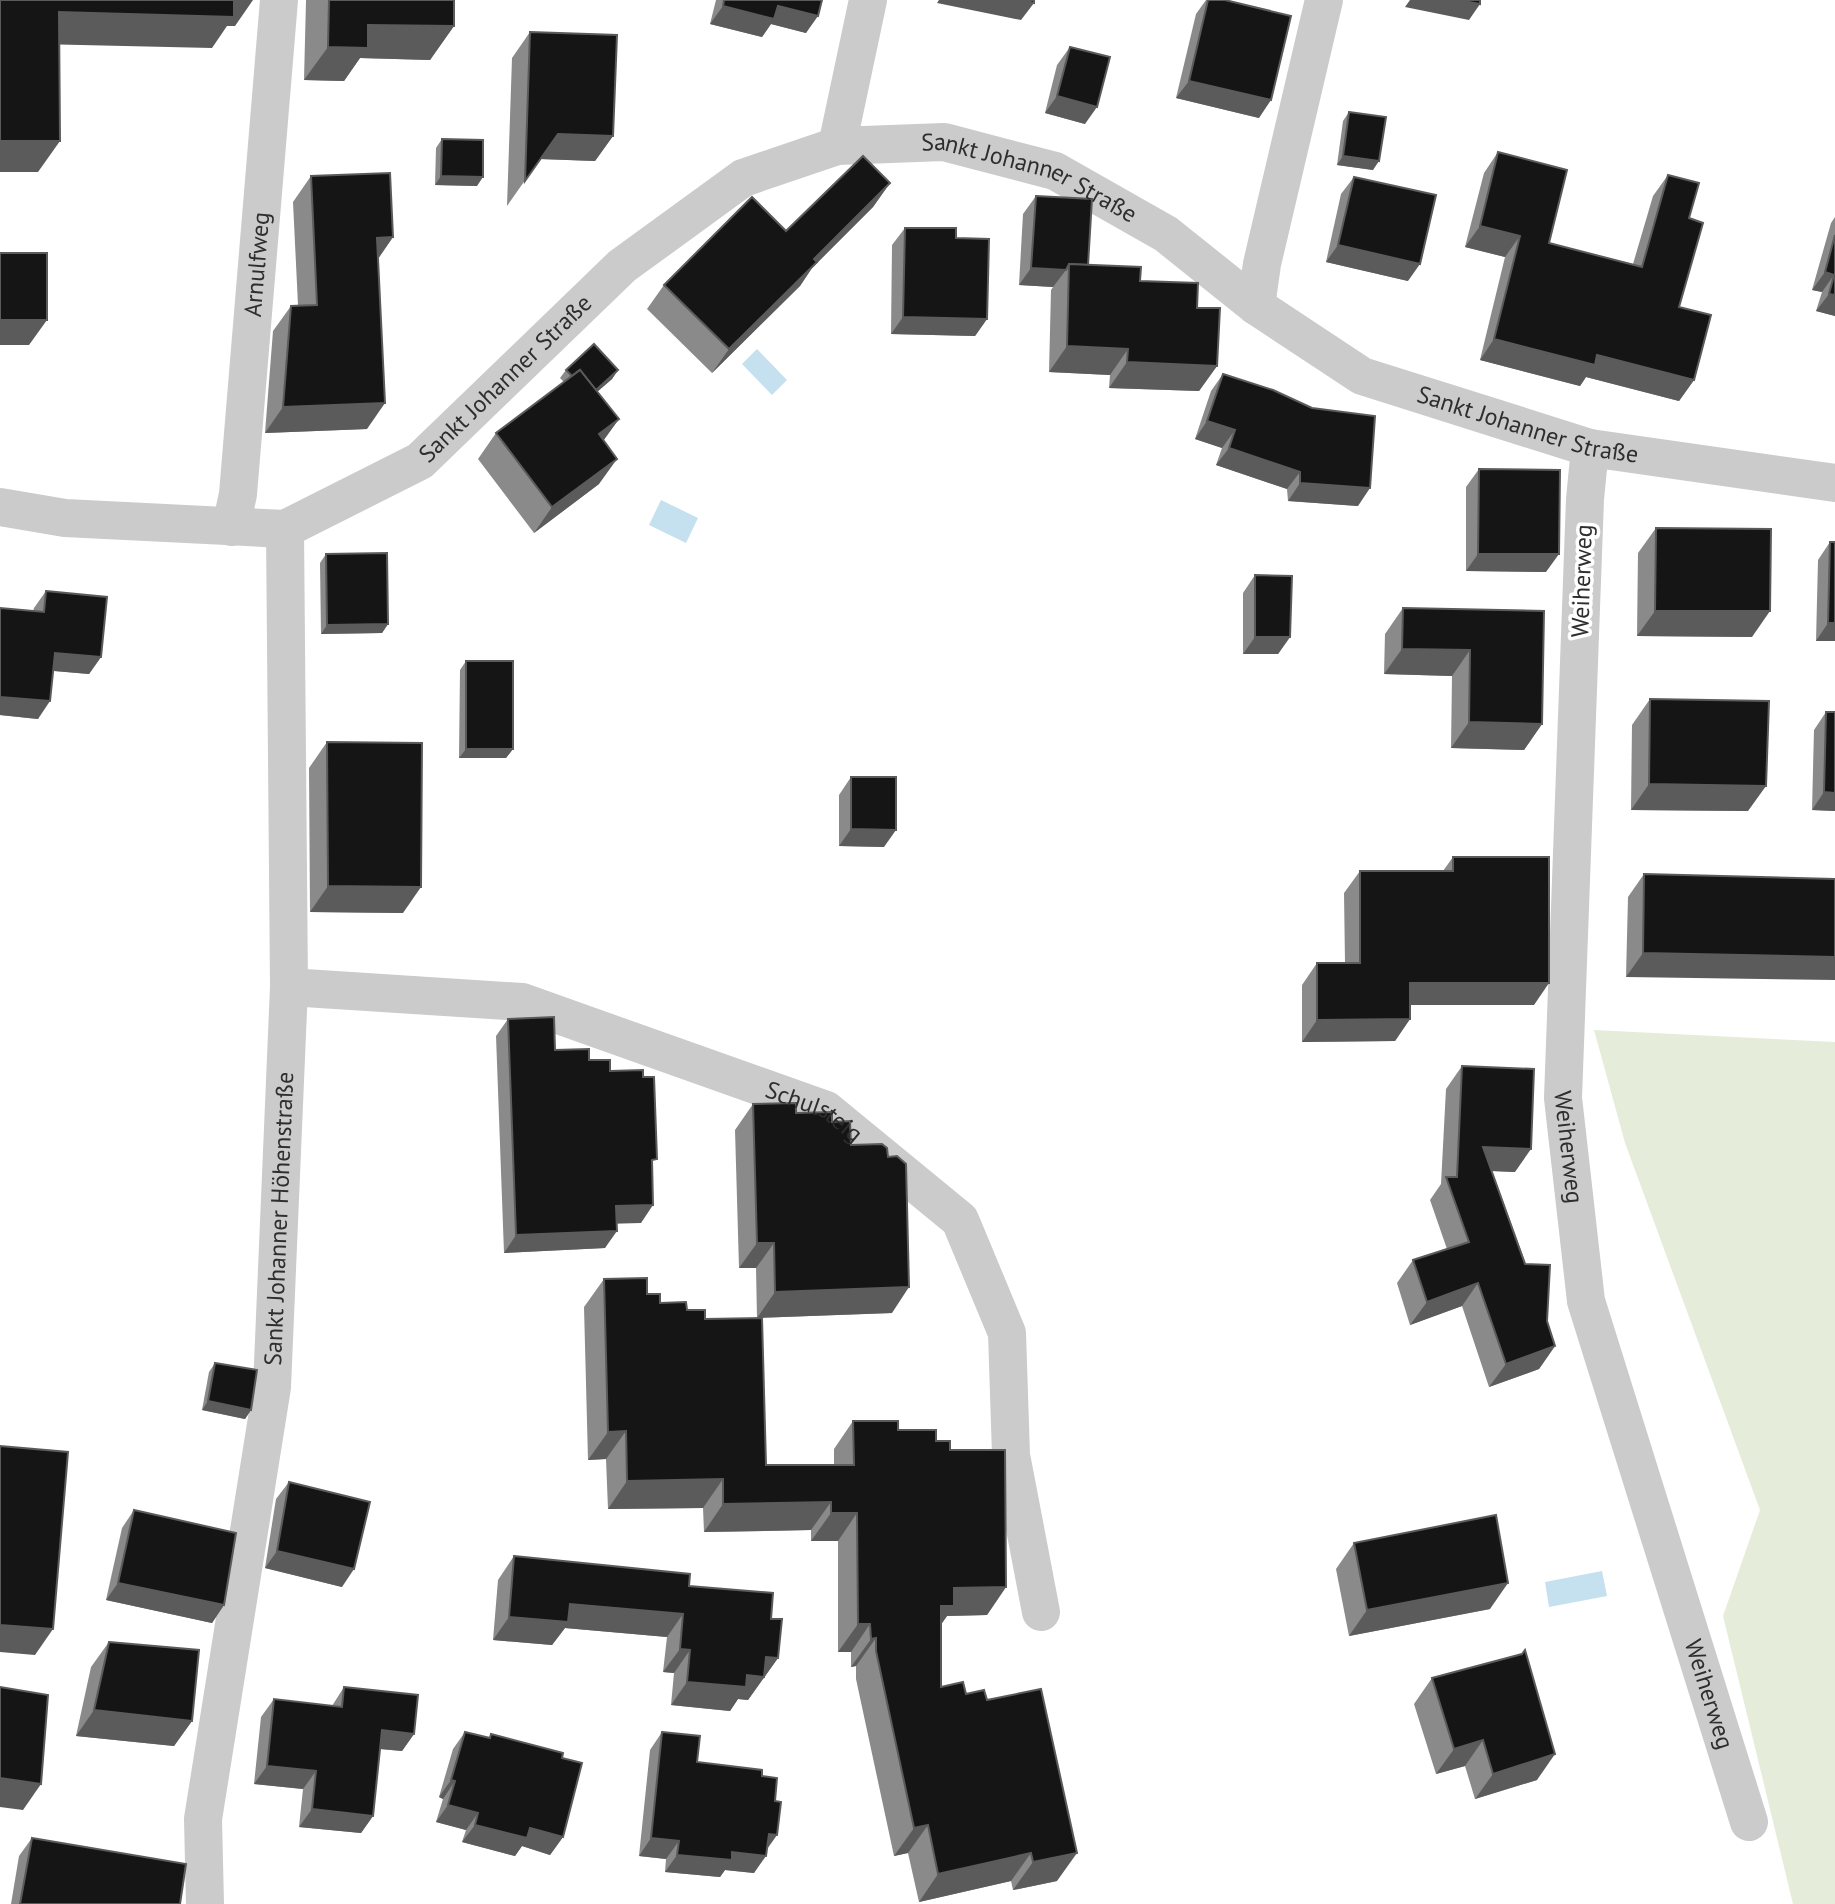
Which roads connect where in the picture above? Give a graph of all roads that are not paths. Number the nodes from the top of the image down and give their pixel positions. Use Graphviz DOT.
graph roads {
  1 [pos="279,0"];
  2 [pos="868,0"];
  3 [pos="1324,0"];
  4 [pos="837,146"];
  5 [pos="1256,306"];
  6 [pos="1590,448"];
  7 [pos="1835,483"];
  8 [pos="0,507"];
  9 [pos="231,527"];
  10 [pos="285,529"];
  11 [pos="289,988"];
  12 [pos="1041,1612"];
  13 [pos="1749,1822"];
  14 [pos="205,1904"];
  1 -- 9 [label="street, Arnulfweg"];
  2 -- 4 [label="street"];
  3 -- 5 [label="street"];
  4 -- 5 [label="street, Sankt Johanner Straße"];
  4 -- 10 [label="street, Sankt Johanner Straße"];
  5 -- 6 [label="street, Sankt Johanner Straße"];
  6 -- 7 [label="street, Sankt Johanner Straße"];
  6 -- 13 [label="street, Weiherweg"];
  8 -- 9 [label="street"];
  9 -- 10 [label="street"];
  10 -- 11 [label="street, Sankt Johanner Höhenstraße"];
  11 -- 12 [label="street, Schulsteig"];
  11 -- 14 [label="street, Sankt Johanner Höhenstraße"];
}
